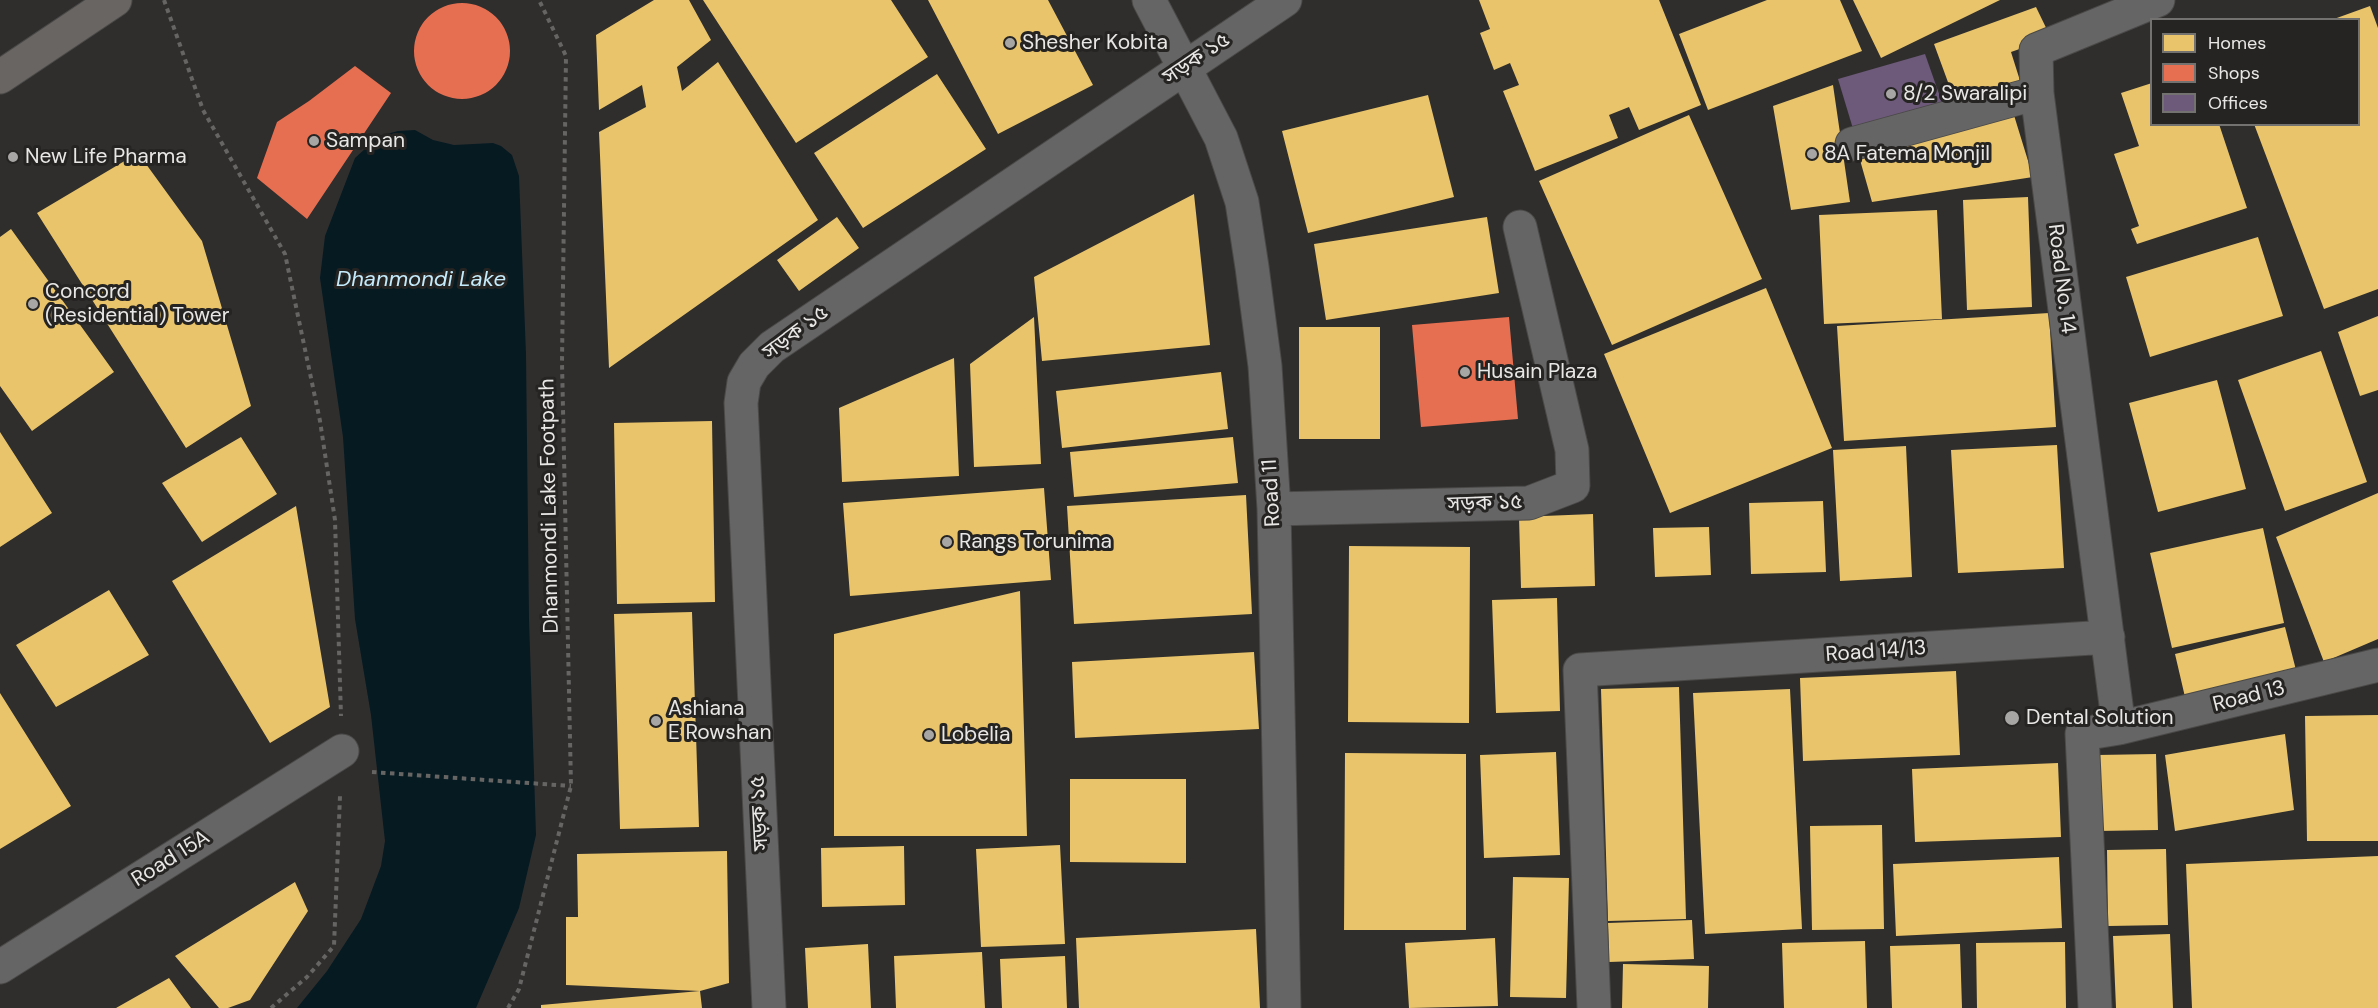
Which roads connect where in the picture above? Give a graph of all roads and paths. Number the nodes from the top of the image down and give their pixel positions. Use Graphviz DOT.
graph roads {
  1 [pos="115,0"];
  2 [pos="164,0"];
  3 [pos="539,0"];
  4 [pos="1149,0"];
  5 [pos="1285,0"];
  6 [pos="2158,0"];
  7 [pos="1186,67"];
  8 [pos="0,77"];
  9 [pos="2037,93"];
  10 [pos="1852,144"];
  11 [pos="1520,227"];
  12 [pos="1274,509"];
  13 [pos="2108,637"];
  14 [pos="2378,665"];
  15 [pos="2119,728"];
  16 [pos="342,751"];
  17 [pos="372,772"];
  18 [pos="572,786"];
  19 [pos="0,967"];
  20 [pos="271,1008"];
  21 [pos="508,1008"];
  22 [pos="769,1008"];
  23 [pos="1284,1008"];
  24 [pos="1594,1008"];
  25 [pos="2095,1008"];
  1 -- 8 [label="main road"];
  2 -- 16 [label="path"];
  3 -- 18 [label="path, Dhanmondi Lake Footpath"];
  4 -- 7 [label="street, Road 11"];
  5 -- 7 [label="street, সড়ক ১৫"];
  6 -- 9 [label="street, Road No. 14"];
  7 -- 12 [label="street, Road 11"];
  7 -- 22 [label="street, সড়ক ১৫"];
  9 -- 10 [label="street"];
  9 -- 13 [label="street, Road No. 14"];
  11 -- 12 [label="street, সড়ক ১৫"];
  12 -- 23 [label="street, Road 11"];
  13 -- 15 [label="street"];
  13 -- 24 [label="street, Road 14/13"];
  14 -- 15 [label="street, Road 13"];
  15 -- 25 [label="street"];
  16 -- 19 [label="street, Road 15A"];
  16 -- 20 [label="path"];
  17 -- 18 [label="path"];
  18 -- 21 [label="path, Dhanmondi Lake Footpath"];
}
